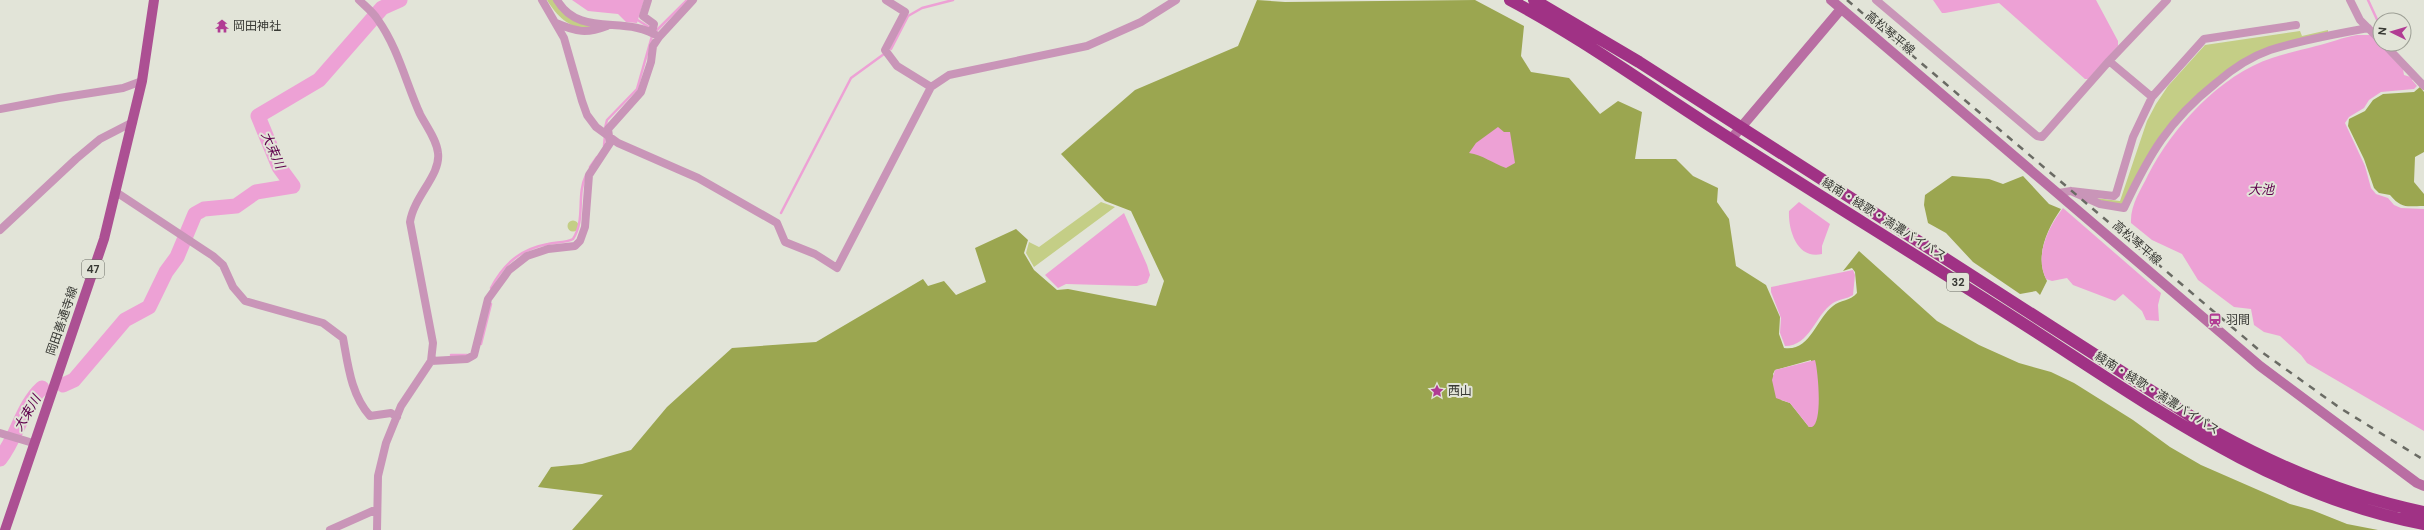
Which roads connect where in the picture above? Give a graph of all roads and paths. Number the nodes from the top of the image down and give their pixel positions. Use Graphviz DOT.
graph roads {
  1 [pos="154,0"];
  2 [pos="359,0"];
  3 [pos="542,0"];
  4 [pos="557,0"];
  5 [pos="648,0"];
  6 [pos="693,0"];
  7 [pos="886,0"];
  8 [pos="1176,0"];
  9 [pos="1510,0"];
  10 [pos="1534,0"];
  11 [pos="1831,0"];
  12 [pos="1876,0"];
  13 [pos="2167,0"];
  14 [pos="2350,0"];
  15 [pos="1841,9"];
  16 [pos="556,23"];
  17 [pos="610,25"];
  18 [pos="2296,25"];
  19 [pos="2368,28"];
  20 [pos="655,32"];
  21 [pos="2372,32"];
  22 [pos="2392,52"];
  23 [pos="2109,60"];
  24 [pos="142,81"];
  25 [pos="2424,86"];
  26 [pos="931,87"];
  27 [pos="2152,97"];
  28 [pos="0,109"];
  29 [pos="133,122"];
  30 [pos="1740,127"];
  31 [pos="606,136"];
  32 [pos="1732,138"];
  33 [pos="2071,191"];
  34 [pos="116,192"];
  35 [pos="2059,193"];
  36 [pos="0,230"];
  37 [pos="431,358"];
  38 [pos="397,417"];
  39 [pos="1,433"];
  40 [pos="33,443"];
  41 [pos="2424,486"];
  42 [pos="377,509"];
  43 [pos="2424,512"];
  44 [pos="2424,524"];
  45 [pos="5,530"];
  46 [pos="330,530"];
  47 [pos="377,530"];
  1 -- 24 [label="main road, 岡田善通寺線 / 47"];
  2 -- 37 [label="street"];
  3 -- 16 [label="street"];
  4 -- 17 [label="street"];
  5 -- 20 [label="street"];
  6 -- 20 [label="street"];
  7 -- 26 [label="street"];
  8 -- 26 [label="street"];
  9 -- 32 [label="highway, 綾南・綾歌・満濃バイパス / 32"];
  10 -- 30 [label="highway, 綾南・綾歌・満濃バイパス / 32"];
  11 -- 15 [label="main road, 高松琴平線"];
  12 -- 23 [label="street"];
  13 -- 23 [label="street"];
  14 -- 19 [label="street"];
  15 -- 30 [label="main road"];
  15 -- 35 [label="main road, 高松琴平線"];
  16 -- 17 [label="street"];
  16 -- 31 [label="street"];
  17 -- 20 [label="street"];
  18 -- 27 [label="street"];
  19 -- 21 [label="street"];
  19 -- 33 [label="street"];
  20 -- 31 [label="street"];
  22 -- 25 [label="street"];
  23 -- 27 [label="street"];
  24 -- 28 [label="street"];
  24 -- 29 [label="main road, 岡田善通寺線 / 47"];
  26 -- 31 [label="street"];
  27 -- 33 [label="street"];
  29 -- 34 [label="main road, 岡田善通寺線 / 47"];
  29 -- 36 [label="street"];
  30 -- 32 [label="main road"];
  30 -- 43 [label="highway, 綾南・綾歌・満濃バイパス / 32"];
  31 -- 37 [label="street"];
  32 -- 44 [label="highway, 綾南・綾歌・満濃バイパス / 32"];
  33 -- 35 [label="street"];
  34 -- 38 [label="street"];
  34 -- 40 [label="main road, 岡田善通寺線 / 47"];
  35 -- 41 [label="main road, 高松琴平線"];
  37 -- 38 [label="street"];
  38 -- 42 [label="street"];
  39 -- 40 [label="street"];
  40 -- 45 [label="main road, 岡田善通寺線 / 47"];
  42 -- 46 [label="street"];
  42 -- 47 [label="street"];
}
